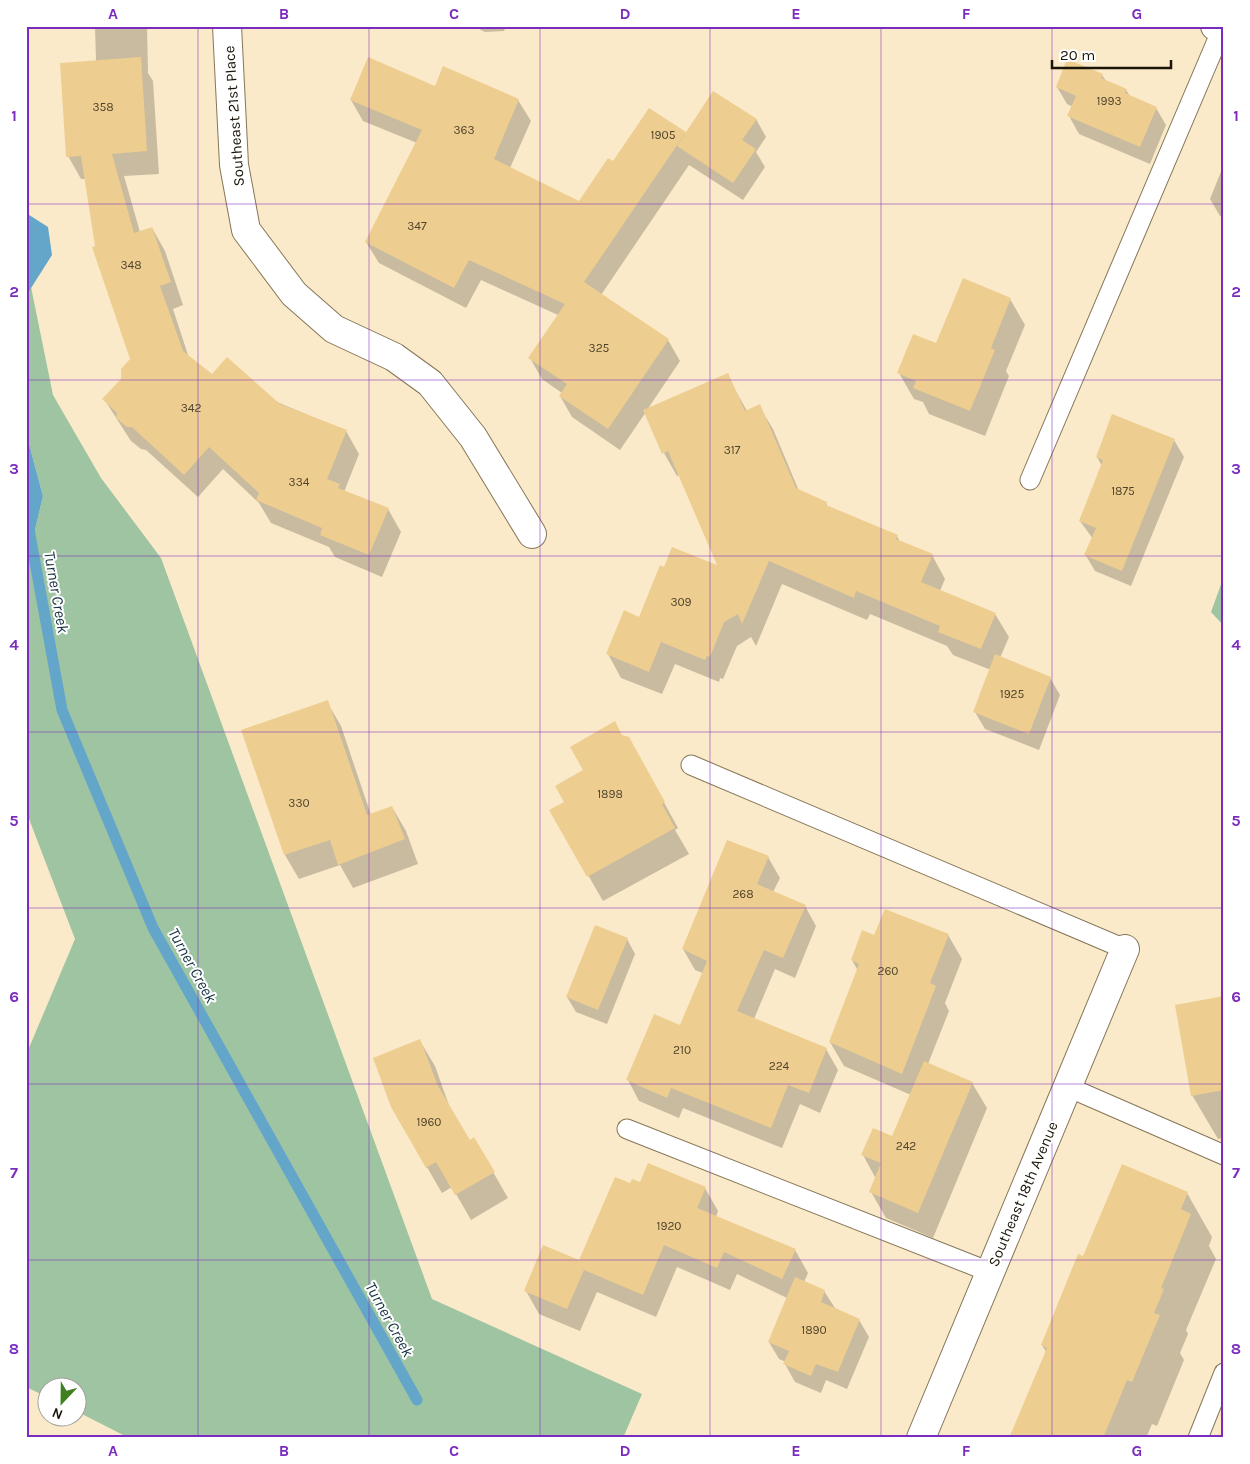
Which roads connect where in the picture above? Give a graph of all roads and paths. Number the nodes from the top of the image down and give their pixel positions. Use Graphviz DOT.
graph roads {
  1 [pos="227,26"];
  2 [pos="1220,28"];
  3 [pos="1030,480"];
  4 [pos="532,534"];
  5 [pos="691,765"];
  6 [pos="1125,949"];
  7 [pos="1068,1086"];
  8 [pos="628,1129"];
  9 [pos="1224,1155"];
  10 [pos="990,1272"];
  11 [pos="1224,1373"];
  12 [pos="921,1438"];
  13 [pos="1198,1438"];
  1 -- 4 [label="street, Southeast 21st Place"];
  2 -- 3 [label="lane"];
  5 -- 6 [label="lane"];
  6 -- 7 [label="street, Southeast 18th Avenue"];
  7 -- 9 [label="lane"];
  7 -- 10 [label="street, Southeast 18th Avenue"];
  8 -- 10 [label="lane"];
  10 -- 12 [label="street, Southeast 18th Avenue"];
  11 -- 13 [label="lane"];
}
